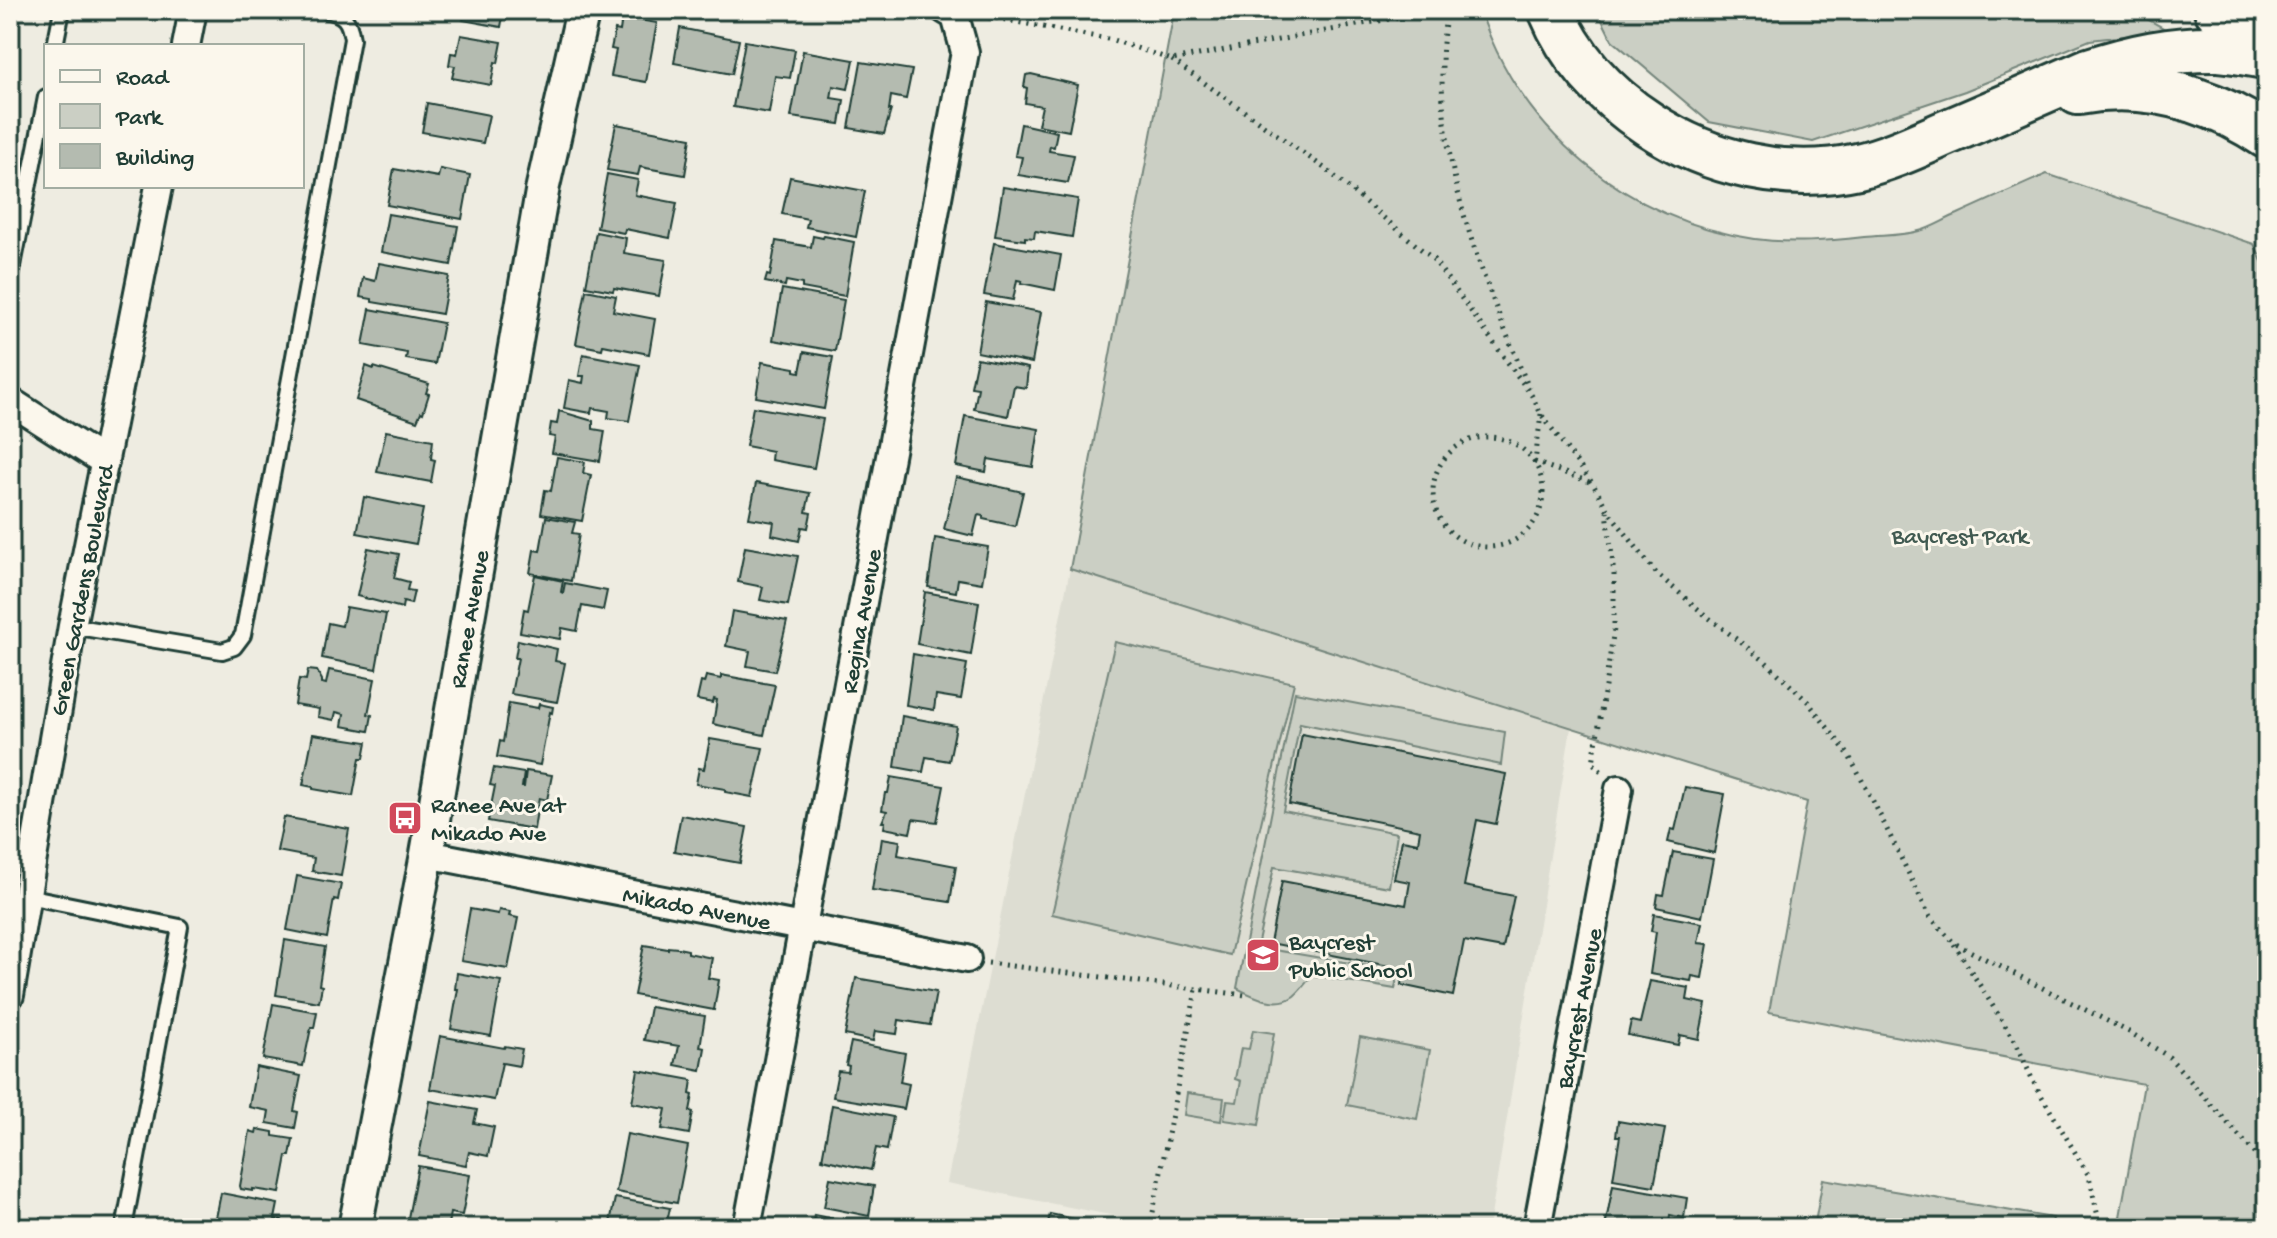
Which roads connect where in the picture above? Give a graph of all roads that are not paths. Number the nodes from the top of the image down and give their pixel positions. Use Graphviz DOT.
graph roads {
  1 [pos="62,10"];
  2 [pos="193,10"];
  3 [pos="325,10"];
  4 [pos="583,10"];
  5 [pos="1551,10"];
  6 [pos="2217,10"];
  7 [pos="950,13"];
  8 [pos="55,44"];
  9 [pos="186,44"];
  10 [pos="2264,45"];
  11 [pos="44,106"];
  12 [pos="1979,118"];
  13 [pos="2267,136"];
  14 [pos="159,188"];
  15 [pos="14,241"];
  16 [pos="10,281"];
  17 [pos="10,401"];
  18 [pos="105,462"];
  19 [pos="72,626"];
  20 [pos="1619,789"];
  21 [pos="427,854"];
  22 [pos="27,896"];
  23 [pos="803,927"];
  24 [pos="967,959"];
  25 [pos="10,995"];
  26 [pos="124,1228"];
  27 [pos="355,1228"];
  28 [pos="747,1228"];
  29 [pos="1537,1228"];
  1 -- 8 [label="lane"];
  2 -- 9 [label="street"];
  3 -- 19 [label="lane"];
  4 -- 21 [label="street, Ranee Avenue"];
  5 -- 12 [label="highway"];
  6 -- 10 [label="highway"];
  7 -- 23 [label="street, Regina Avenue"];
  10 -- 12 [label="highway"];
  11 -- 15 [label="lane"];
  12 -- 13 [label="highway"];
  14 -- 18 [label="street, Green Gardens Boulevard"];
  15 -- 16 [label="lane"];
  17 -- 18 [label="street"];
  18 -- 19 [label="street, Green Gardens Boulevard"];
  19 -- 22 [label="street, Green Gardens Boulevard"];
  20 -- 29 [label="street, Baycrest Avenue"];
  21 -- 23 [label="street, Mikado Avenue"];
  21 -- 27 [label="street, Ranee Avenue"];
  22 -- 25 [label="street, Green Gardens Boulevard"];
  22 -- 26 [label="lane"];
  23 -- 24 [label="street, Mikado Avenue"];
  23 -- 28 [label="street, Regina Avenue"];
}
